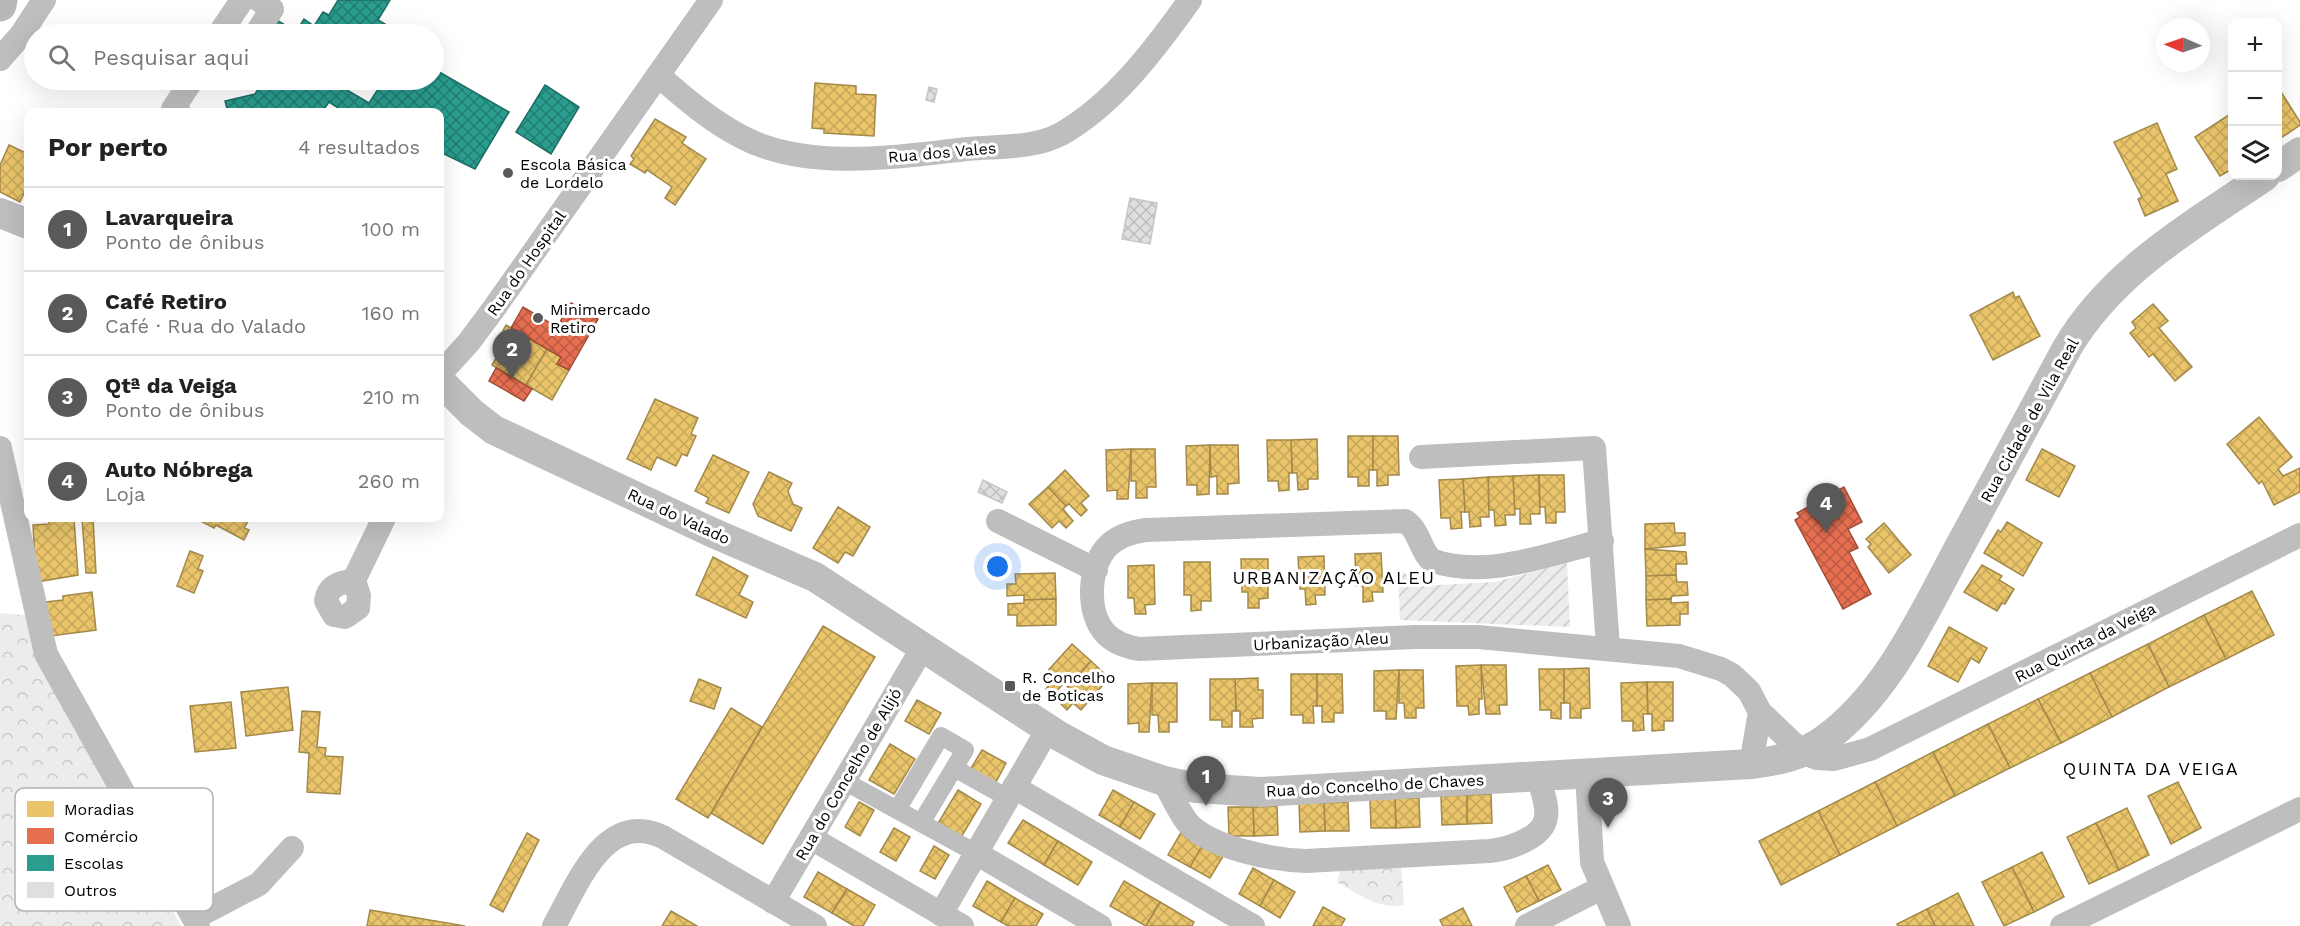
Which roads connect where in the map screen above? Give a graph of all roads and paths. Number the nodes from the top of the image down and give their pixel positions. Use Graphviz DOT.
graph roads {
  1 [pos="1,0"];
  2 [pos="44,0"];
  3 [pos="242,0"];
  4 [pos="259,0"];
  5 [pos="711,0"];
  6 [pos="1190,0"];
  7 [pos="0,5"];
  8 [pos="28,24"];
  9 [pos="227,24"];
  10 [pos="262,24"];
  11 [pos="24,30"];
  12 [pos="0,59"];
  13 [pos="658,75"];
  14 [pos="185,90"];
  15 [pos="174,108"];
  16 [pos="2300,152"];
  17 [pos="2282,164"];
  18 [pos="2259,180"];
  19 [pos="0,213"];
  20 [pos="24,222"];
  21 [pos="444,381"];
  22 [pos="444,389"];
  23 [pos="0,448"];
  24 [pos="1421,457"];
  25 [pos="998,521"];
  26 [pos="382,522"];
  27 [pos="2300,535"];
  28 [pos="1602,541"];
  29 [pos="1095,570"];
  30 [pos="354,580"];
  31 [pos="923,647"];
  32 [pos="1608,648"];
  33 [pos="1760,712"];
  34 [pos="1840,725"];
  35 [pos="1047,729"];
  36 [pos="1870,749"];
  37 [pos="1802,752"];
  38 [pos="1751,764"];
  39 [pos="954,768"];
  40 [pos="1587,773"];
  41 [pos="1538,776"];
  42 [pos="844,781"];
  43 [pos="1164,781"];
  44 [pos="121,788"];
  45 [pos="1011,793"];
  46 [pos="2300,809"];
  47 [pos="897,810"];
  48 [pos="921,823"];
  49 [pos="811,838"];
  50 [pos="292,848"];
  51 [pos="976,853"];
  52 [pos="1601,888"];
  53 [pos="773,902"];
  54 [pos="951,920"];
  55 [pos="196,922"];
  56 [pos="799,922"];
  57 [pos="564,923"];
  58 [pos="1100,926"];
  59 [pos="1253,926"];
  60 [pos="1527,926"];
  61 [pos="1618,926"];
  62 [pos="2062,926"];
  1 -- 7 [label="main road"];
  2 -- 8 [label="street"];
  3 -- 9 [label="street"];
  4 -- 10 [label="street"];
  5 -- 13 [label="street, Rua do Hospital"];
  6 -- 13 [label="street, Rua dos Vales"];
  11 -- 12 [label="street"];
  13 -- 21 [label="street, Rua do Hospital"];
  14 -- 15 [label="street"];
  16 -- 17 [label="street"];
  18 -- 34 [label="street, Rua Cidade de Vila Real"];
  19 -- 20 [label="street"];
  22 -- 31 [label="street, Rua do Valado"];
  23 -- 44 [label="street"];
  24 -- 28 [label="street"];
  25 -- 29 [label="street"];
  26 -- 30 [label="street"];
  27 -- 36 [label="street, Rua Quinta da Veiga"];
  28 -- 29 [label="street, Urbanização Aleu"];
  28 -- 32 [label="street"];
  29 -- 32 [label="street, Urbanização Aleu"];
  31 -- 35 [label="street, Rua do Concelho de Chaves"];
  31 -- 42 [label="street, Rua do Concelho de Alijó"];
  32 -- 33 [label="street, Urbanização Aleu"];
  33 -- 37 [label="street, Urbanização Aleu"];
  33 -- 38 [label="street"];
  34 -- 36 [label="street"];
  34 -- 37 [label="street, Rua do Concelho de Chaves"];
  35 -- 43 [label="street, Rua do Concelho de Chaves"];
  35 -- 45 [label="street"];
  36 -- 37 [label="street, Rua Quinta da Veiga"];
  37 -- 38 [label="street, Rua do Concelho de Chaves"];
  38 -- 40 [label="street, Rua do Concelho de Chaves"];
  39 -- 45 [label="street"];
  39 -- 47 [label="street"];
  39 -- 48 [label="street"];
  40 -- 41 [label="street, Rua do Concelho de Chaves"];
  40 -- 52 [label="street"];
  41 -- 43 [label="street, Rua do Concelho de Chaves"];
  41 -- 43 [label="street"];
  42 -- 47 [label="street"];
  42 -- 49 [label="street, Rua do Concelho de Alijó"];
  45 -- 51 [label="street"];
  45 -- 59 [label="street"];
  46 -- 62 [label="street"];
  47 -- 48 [label="street"];
  48 -- 51 [label="street"];
  49 -- 53 [label="street, Rua do Concelho de Alijó"];
  49 -- 54 [label="street"];
  50 -- 55 [label="street"];
  51 -- 54 [label="street"];
  51 -- 58 [label="street"];
  52 -- 60 [label="street"];
  52 -- 61 [label="street"];
  53 -- 56 [label="street"];
  53 -- 57 [label="street"];
}
